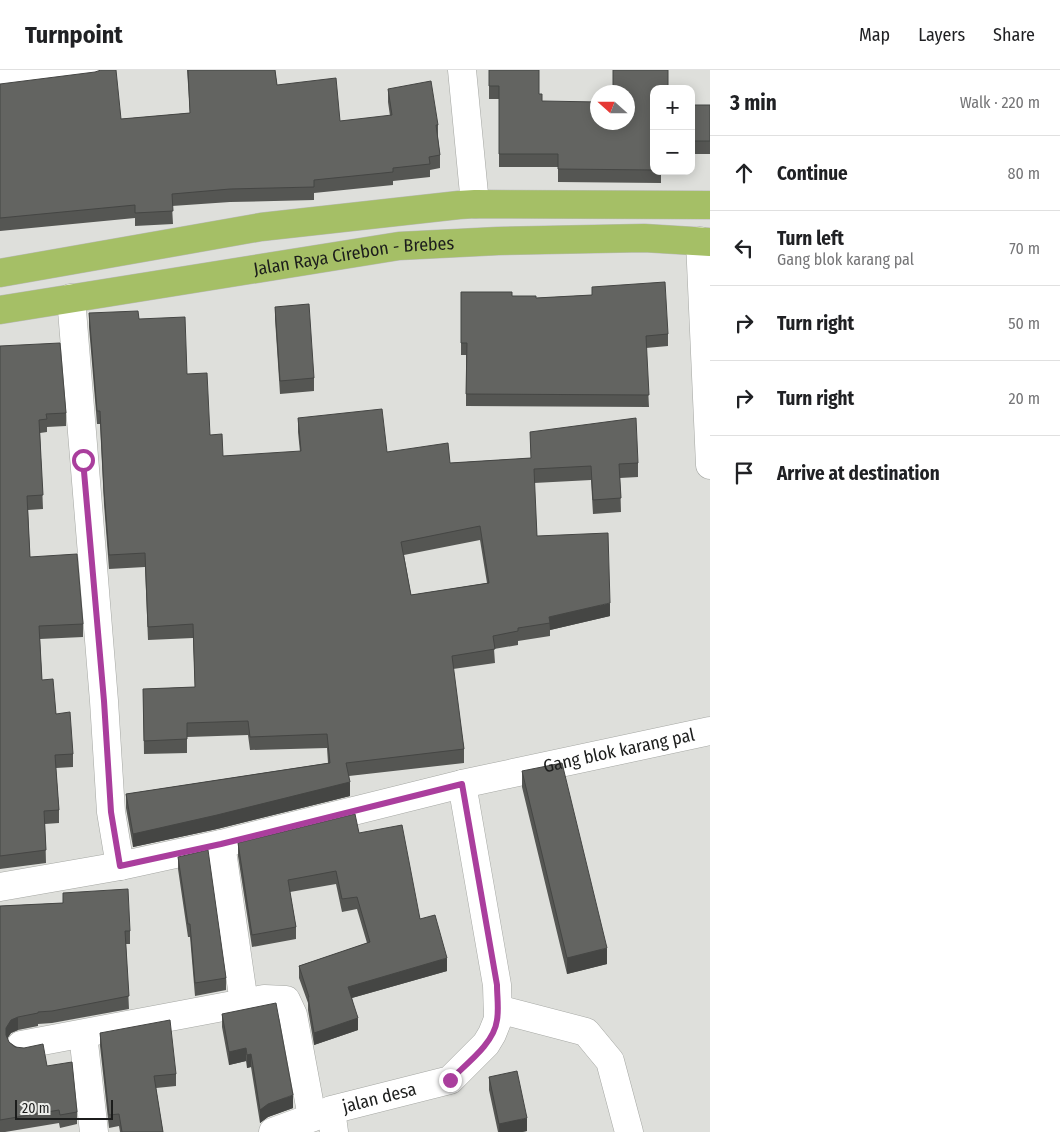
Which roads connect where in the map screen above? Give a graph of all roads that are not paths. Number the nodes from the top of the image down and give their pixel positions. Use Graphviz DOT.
graph roads {
  1 [pos="93,70"];
  2 [pos="462,70"];
  3 [pos="64,72"];
  4 [pos="0,82"];
  5 [pos="475,204"];
  6 [pos="710,205"];
  7 [pos="705,242"];
  8 [pos="0,273"];
  9 [pos="71,298"];
  10 [pos="0,310"];
  11 [pos="710,465"];
  12 [pos="710,731"];
  13 [pos="462,784"];
  14 [pos="221,844"];
  15 [pos="120,866"];
  16 [pos="0,887"];
  17 [pos="244,1003"];
  18 [pos="498,1009"];
  19 [pos="83,1034"];
  20 [pos="21,1044"];
  21 [pos="326,1120"];
  22 [pos="94,1132"];
  23 [pos="273,1132"];
  24 [pos="629,1132"];
  1 -- 3 [label="street"];
  2 -- 5 [label="street"];
  3 -- 4 [label="street"];
  5 -- 6 [label="highway"];
  5 -- 8 [label="highway"];
  7 -- 9 [label="highway, Jalan Raya Cirebon - Brebes"];
  7 -- 11 [label="street"];
  9 -- 10 [label="highway, Jalan Raya Cirebon - Brebes"];
  9 -- 15 [label="street"];
  12 -- 13 [label="street, Gang blok karang pal"];
  13 -- 14 [label="street, Gang blok karang pal"];
  13 -- 18 [label="street"];
  14 -- 15 [label="street, Gang blok karang pal"];
  14 -- 17 [label="street"];
  15 -- 16 [label="street, Gang blok karang pal"];
  17 -- 19 [label="street"];
  17 -- 21 [label="street"];
  18 -- 21 [label="street, jalan desa"];
  18 -- 24 [label="street"];
  19 -- 20 [label="street"];
  19 -- 22 [label="street"];
  21 -- 23 [label="street, jalan desa"];
}
